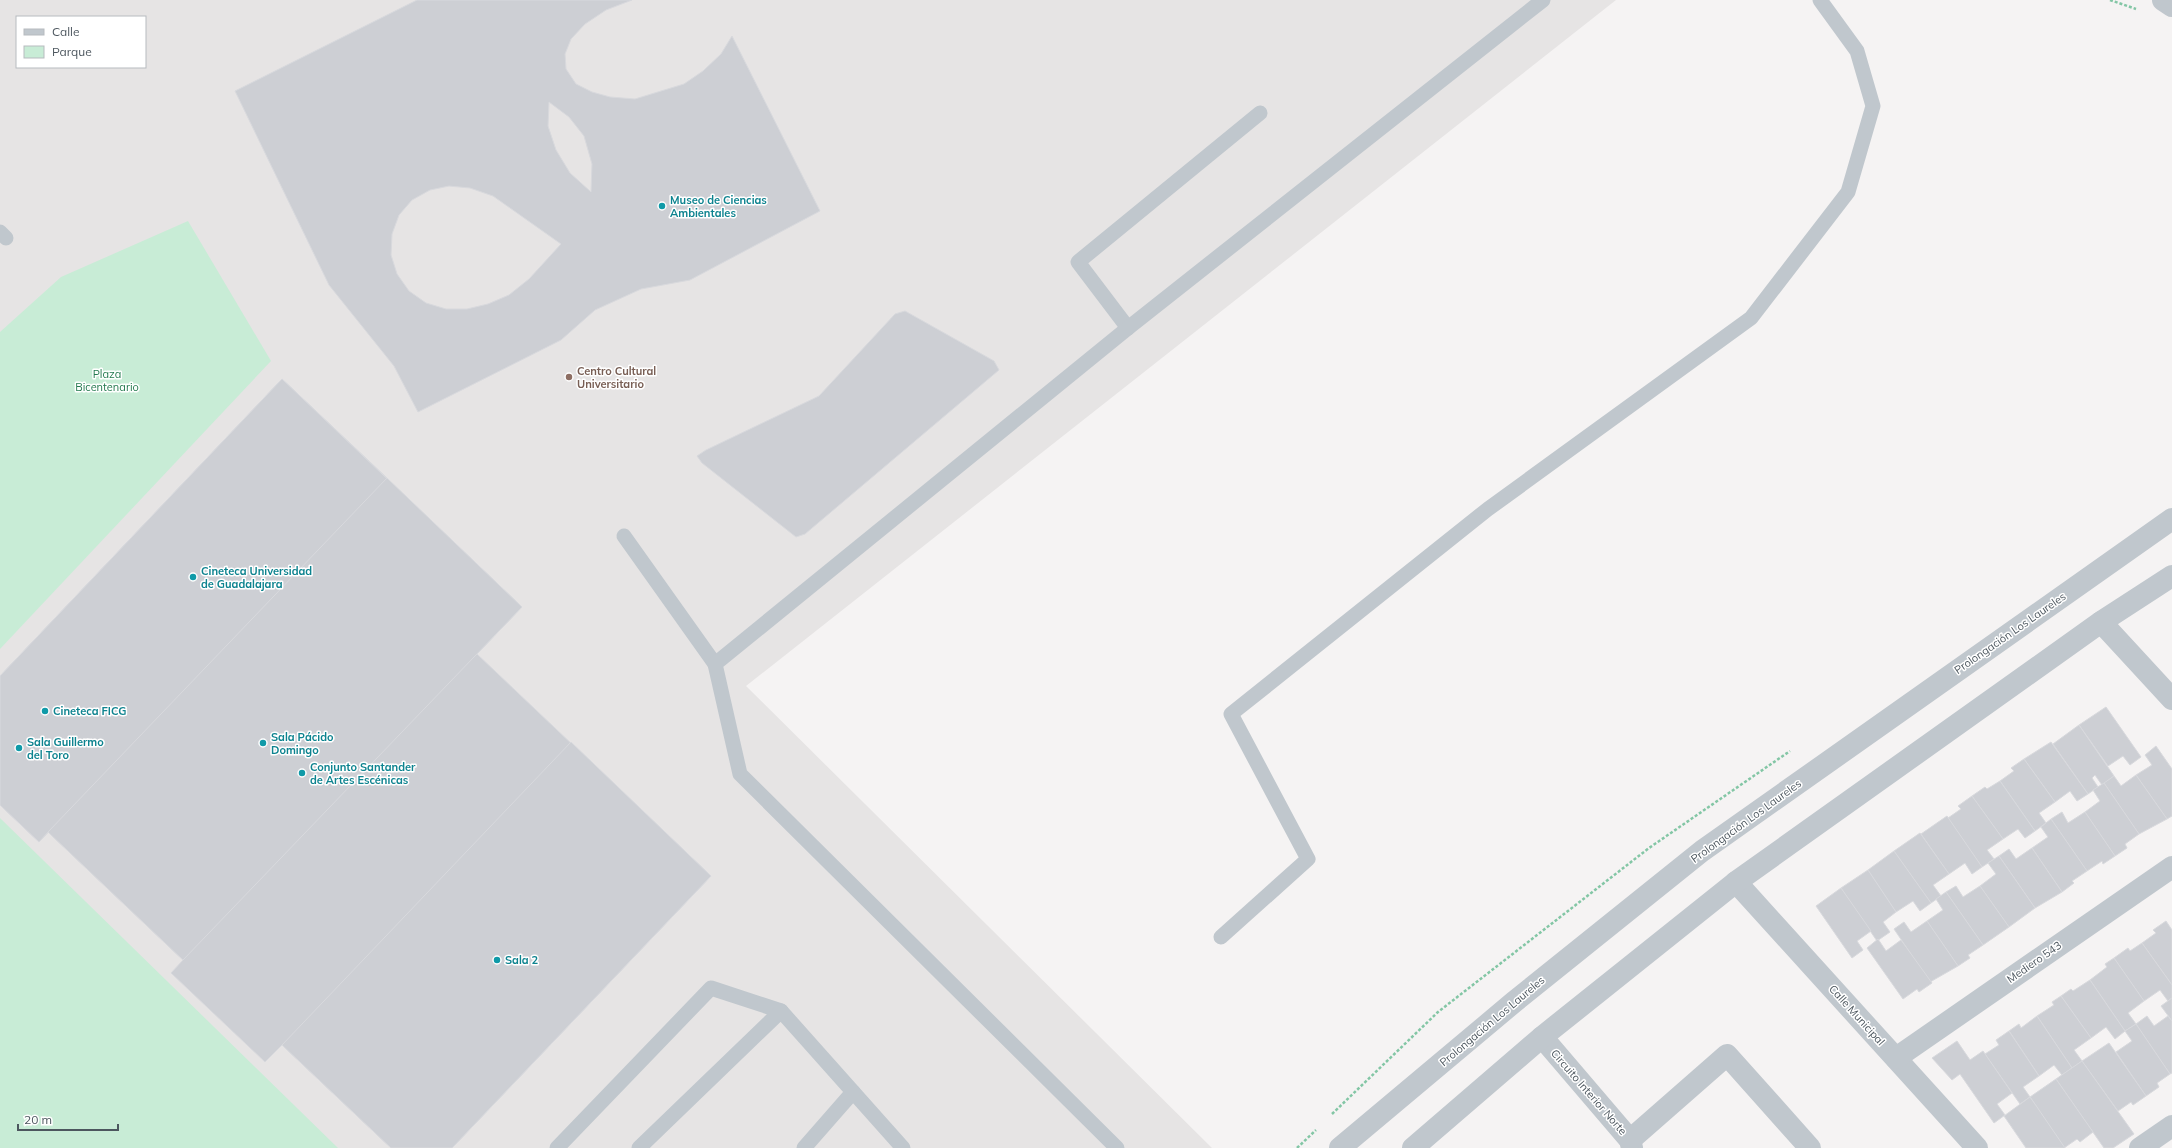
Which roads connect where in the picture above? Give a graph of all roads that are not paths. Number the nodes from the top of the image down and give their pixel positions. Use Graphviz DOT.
graph roads {
  1 [pos="1542,0"];
  2 [pos="1820,0"];
  3 [pos="2163,0"];
  4 [pos="2172,6"];
  5 [pos="1260,113"];
  6 [pos="1128,328"];
  7 [pos="2172,519"];
  8 [pos="624,536"];
  9 [pos="2172,576"];
  10 [pos="2101,622"];
  11 [pos="715,664"];
  12 [pos="2172,699"];
  13 [pos="2172,867"];
  14 [pos="1736,882"];
  15 [pos="1221,937"];
  16 [pos="781,1011"];
  17 [pos="1542,1037"];
  18 [pos="1896,1058"];
  19 [pos="853,1092"];
  20 [pos="2172,1126"];
  21 [pos="1631,1144"];
  22 [pos="557,1148"];
  23 [pos="639,1148"];
  24 [pos="804,1148"];
  25 [pos="903,1148"];
  26 [pos="1117,1148"];
  27 [pos="1340,1148"];
  28 [pos="1413,1148"];
  29 [pos="1810,1148"];
  30 [pos="1977,1148"];
  31 [pos="2140,1148"];
  1 -- 6 [label="lane"];
  2 -- 15 [label="lane"];
  3 -- 4 [label="street"];
  5 -- 6 [label="lane"];
  6 -- 11 [label="lane"];
  7 -- 27 [label="street, Prolongación Los Laureles"];
  8 -- 11 [label="lane"];
  9 -- 10 [label="street"];
  10 -- 12 [label="street"];
  10 -- 14 [label="street"];
  11 -- 26 [label="lane"];
  13 -- 18 [label="street, Mediero 543"];
  14 -- 17 [label="street"];
  14 -- 18 [label="street, Calle Municipal"];
  16 -- 19 [label="lane"];
  16 -- 22 [label="lane"];
  16 -- 23 [label="lane"];
  17 -- 21 [label="street, Circuito Interior Norte"];
  17 -- 28 [label="street"];
  18 -- 30 [label="street, Calle Municipal"];
  19 -- 24 [label="lane"];
  19 -- 25 [label="lane"];
  20 -- 31 [label="street"];
  21 -- 29 [label="street"];
}
